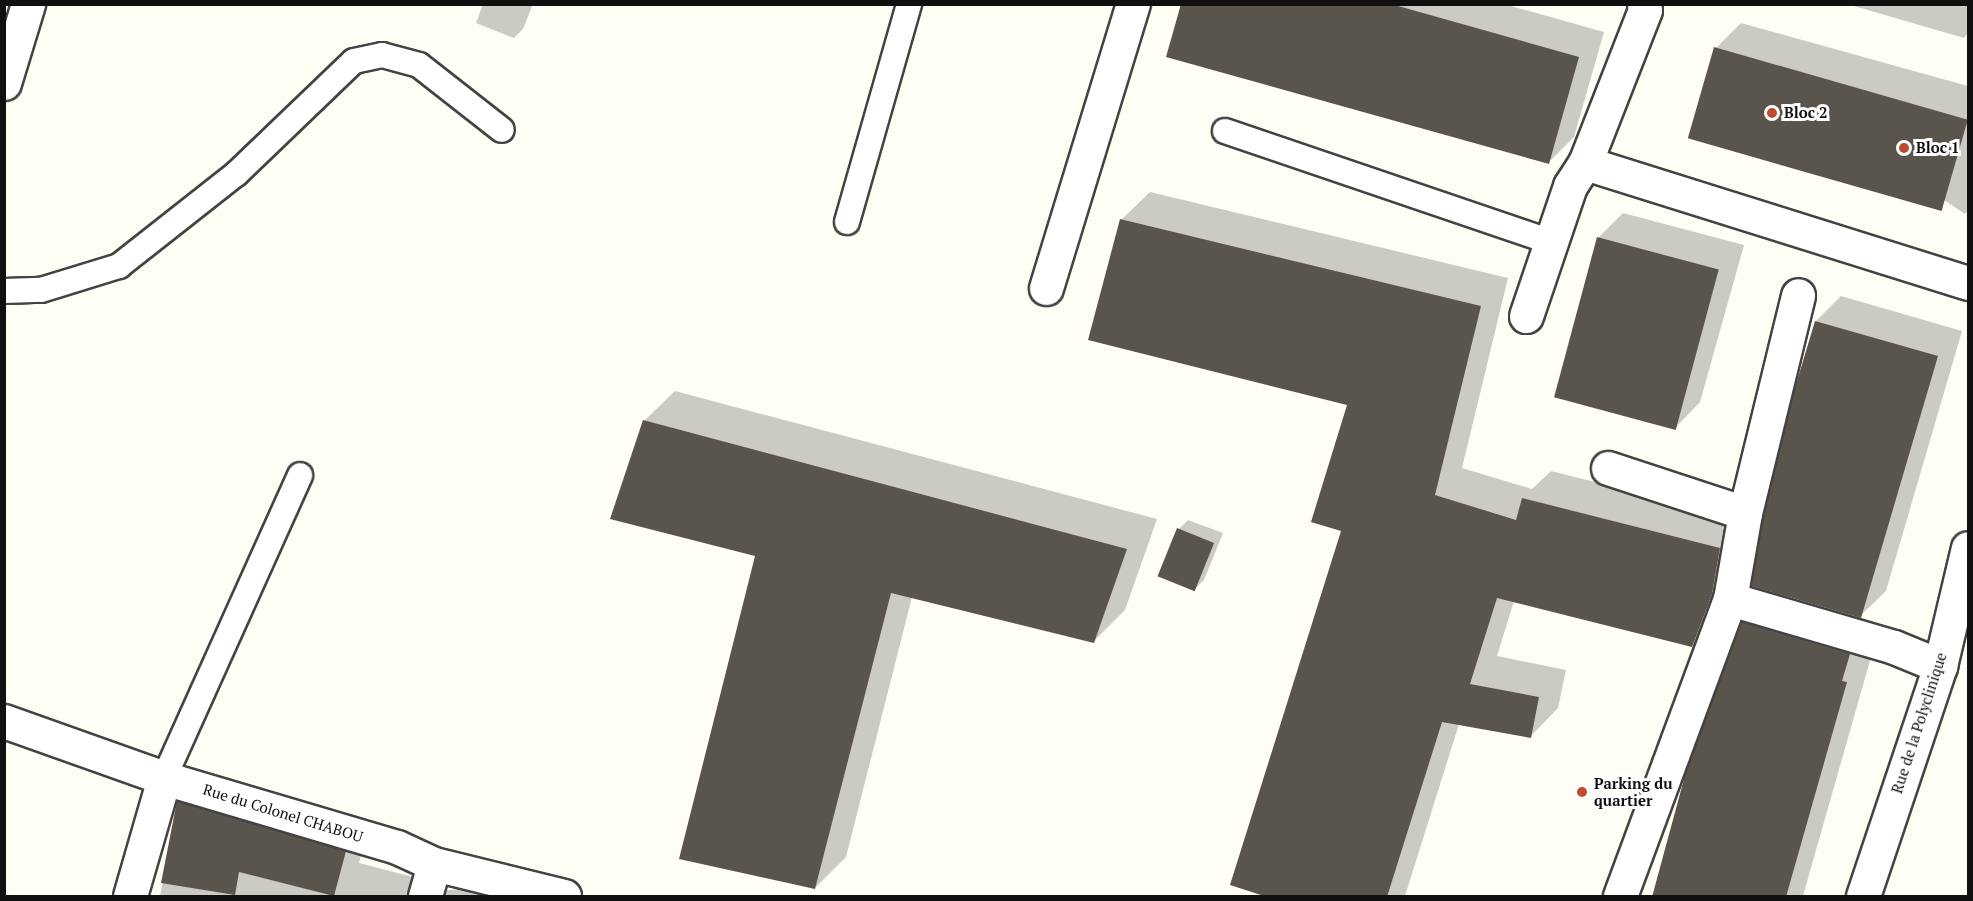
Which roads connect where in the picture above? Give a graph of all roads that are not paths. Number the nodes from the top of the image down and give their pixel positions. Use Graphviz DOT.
graph roads {
  1 [pos="28,4"];
  2 [pos="909,4"];
  3 [pos="1133,4"];
  4 [pos="1644,4"];
  5 [pos="4,82"];
  6 [pos="502,130"];
  7 [pos="1225,131"];
  8 [pos="1585,162"];
  9 [pos="847,222"];
  10 [pos="1551,242"];
  11 [pos="1968,283"];
  12 [pos="1046,288"];
  13 [pos="4,291"];
  14 [pos="1798,295"];
  15 [pos="1526,316"];
  16 [pos="1608,468"];
  17 [pos="300,475"];
  18 [pos="1745,513"];
  19 [pos="1968,548"];
  20 [pos="1730,599"];
  21 [pos="1940,666"];
  22 [pos="4,721"];
  23 [pos="164,777"];
  24 [pos="434,864"];
  25 [pos="130,897"];
  26 [pos="425,897"];
  27 [pos="564,897"];
  28 [pos="1620,897"];
  29 [pos="1863,897"];
  1 -- 5 [label="street"];
  2 -- 9 [label="lane"];
  3 -- 12 [label="street"];
  4 -- 8 [label="street"];
  6 -- 13 [label="lane"];
  7 -- 10 [label="lane"];
  8 -- 10 [label="street"];
  8 -- 11 [label="street"];
  10 -- 15 [label="street"];
  14 -- 18 [label="street"];
  16 -- 18 [label="street"];
  17 -- 23 [label="lane"];
  18 -- 20 [label="street"];
  19 -- 21 [label="street, Rue de la Polyclinique"];
  20 -- 21 [label="street"];
  20 -- 28 [label="street"];
  21 -- 29 [label="street, Rue de la Polyclinique"];
  22 -- 23 [label="street, Rue du Colonel CHABOU"];
  23 -- 24 [label="street, Rue du Colonel CHABOU"];
  23 -- 25 [label="street"];
  24 -- 26 [label="street"];
  24 -- 27 [label="street, Rue du Colonel CHABOU"];
}
